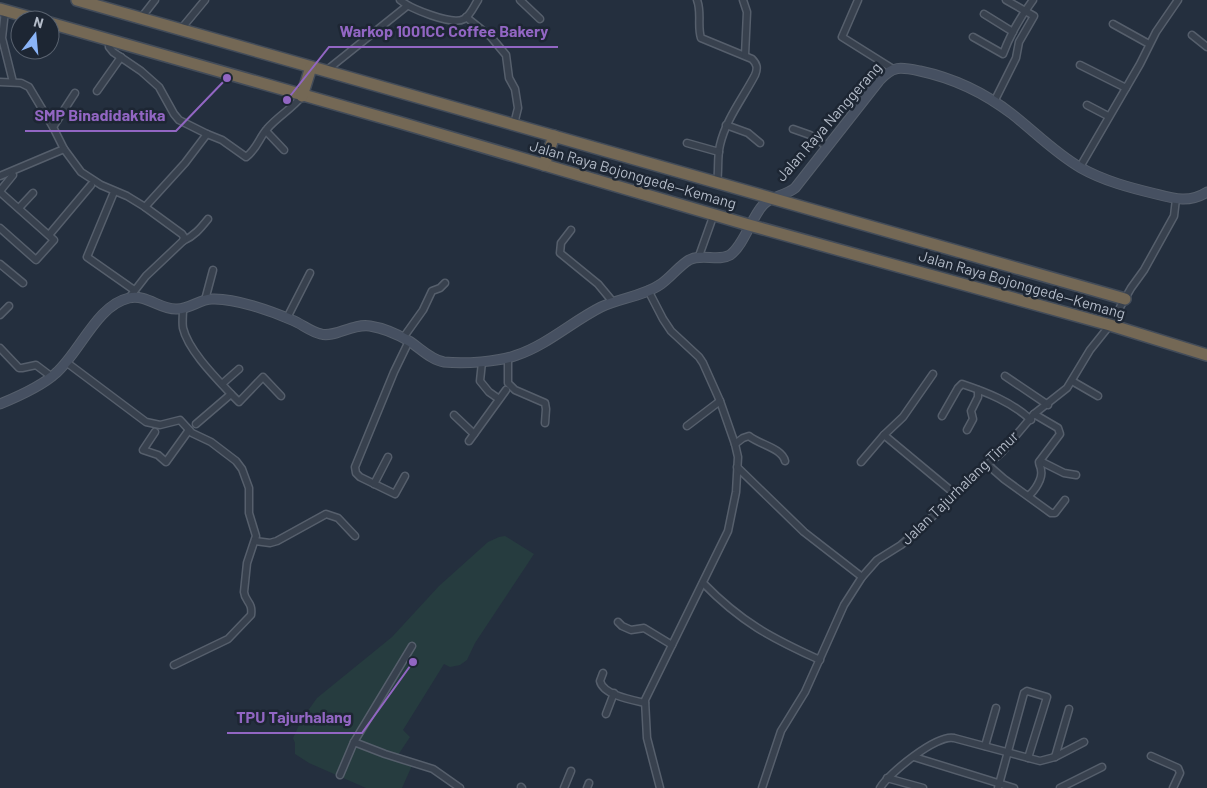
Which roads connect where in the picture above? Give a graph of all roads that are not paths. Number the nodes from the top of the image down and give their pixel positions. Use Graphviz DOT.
graph roads {
  1 [pos="77,0"];
  2 [pos="155,0"];
  3 [pos="205,0"];
  4 [pos="400,0"];
  5 [pos="478,0"];
  6 [pos="520,0"];
  7 [pos="697,0"];
  8 [pos="743,0"];
  9 [pos="858,0"];
  10 [pos="1006,0"];
  11 [pos="1033,0"];
  12 [pos="1177,0"];
  13 [pos="407,6"];
  14 [pos="2,10"];
  15 [pos="1025,11"];
  16 [pos="984,14"];
  17 [pos="141,18"];
  18 [pos="466,18"];
  19 [pos="540,19"];
  20 [pos="1112,24"];
  21 [pos="60,26"];
  22 [pos="181,29"];
  23 [pos="1013,32"];
  24 [pos="1192,35"];
  25 [pos="974,37"];
  26 [pos="109,39"];
  27 [pos="1149,44"];
  28 [pos="1207,47"];
  29 [pos="744,56"];
  30 [pos="120,57"];
  31 [pos="1080,65"];
  32 [pos="311,67"];
  33 [pos="894,69"];
  34 [pos="326,70"];
  35 [pos="0,82"];
  36 [pos="13,82"];
  37 [pos="1126,88"];
  38 [pos="97,91"];
  39 [pos="75,93"];
  40 [pos="302,96"];
  41 [pos="994,102"];
  42 [pos="1087,105"];
  43 [pos="1108,116"];
  44 [pos="514,124"];
  45 [pos="726,125"];
  46 [pos="53,127"];
  47 [pos="793,129"];
  48 [pos="266,130"];
  49 [pos="207,134"];
  50 [pos="554,136"];
  51 [pos="688,143"];
  52 [pos="760,143"];
  53 [pos="828,148"];
  54 [pos="64,149"];
  55 [pos="284,150"];
  56 [pos="719,152"];
  57 [pos="544,165"];
  58 [pos="1080,168"];
  59 [pos="14,175"];
  60 [pos="0,176"];
  61 [pos="717,183"];
  62 [pos="91,184"];
  63 [pos="0,191"];
  64 [pos="114,192"];
  65 [pos="1207,192"];
  66 [pos="33,193"];
  67 [pos="771,199"];
  68 [pos="1176,199"];
  69 [pos="146,207"];
  70 [pos="19,208"];
  71 [pos="714,214"];
  72 [pos="208,219"];
  73 [pos="749,225"];
  74 [pos="0,228"];
  75 [pos="571,230"];
  76 [pos="49,235"];
  77 [pos="183,241"];
  78 [pos="699,256"];
  79 [pos="0,264"];
  80 [pos="213,270"];
  81 [pos="310,273"];
  82 [pos="23,283"];
  83 [pos="445,283"];
  84 [pos="648,290"];
  85 [pos="132,294"];
  86 [pos="1125,299"];
  87 [pos="205,300"];
  88 [pos="614,302"];
  89 [pos="9,306"];
  90 [pos="183,309"];
  91 [pos="0,315"];
  92 [pos="287,318"];
  93 [pos="1110,325"];
  94 [pos="406,339"];
  95 [pos="0,348"];
  96 [pos="1207,355"];
  97 [pos="508,358"];
  98 [pos="66,362"];
  99 [pos="482,362"];
  100 [pos="239,369"];
  101 [pos="933,374"];
  102 [pos="1005,376"];
  103 [pos="52,377"];
  104 [pos="1072,381"];
  105 [pos="222,384"];
  106 [pos="506,390"];
  107 [pos="978,390"];
  108 [pos="231,394"];
  109 [pos="281,396"];
  110 [pos="1098,396"];
  111 [pos="499,399"];
  112 [pos="720,401"];
  113 [pos="0,404"];
  114 [pos="1048,405"];
  115 [pos="454,415"];
  116 [pos="942,416"];
  117 [pos="1033,417"];
  118 [pos="545,423"];
  119 [pos="196,424"];
  120 [pos="687,426"];
  121 [pos="189,430"];
  122 [pos="967,430"];
  123 [pos="155,432"];
  124 [pos="474,434"];
  125 [pos="884,435"];
  126 [pos="469,441"];
  127 [pos="735,444"];
  128 [pos="388,457"];
  129 [pos="785,461"];
  130 [pos="1040,461"];
  131 [pos="861,462"];
  132 [pos="988,465"];
  133 [pos="737,467"];
  134 [pos="1076,475"];
  135 [pos="405,476"];
  136 [pos="374,484"];
  137 [pos="955,494"];
  138 [pos="1028,496"];
  139 [pos="1065,500"];
  140 [pos="355,536"];
  141 [pos="255,541"];
  142 [pos="862,577"];
  143 [pos="703,583"];
  144 [pos="618,622"];
  145 [pos="672,645"];
  146 [pos="412,646"];
  147 [pos="820,660"];
  148 [pos="174,665"];
  149 [pos="603,673"];
  150 [pos="614,693"];
  151 [pos="645,703"];
  152 [pos="996,708"];
  153 [pos="1069,709"];
  154 [pos="606,714"];
  155 [pos="354,742"];
  156 [pos="1084,742"];
  157 [pos="984,746"];
  158 [pos="1007,753"];
  159 [pos="1151,756"];
  160 [pos="914,757"];
  161 [pos="1055,757"];
  162 [pos="1028,758"];
  163 [pos="1102,767"];
  164 [pos="571,771"];
  165 [pos="340,775"];
  166 [pos="887,778"];
  167 [pos="999,786"];
  168 [pos="460,788"];
  169 [pos="564,788"];
  170 [pos="660,788"];
  171 [pos="762,788"];
  172 [pos="880,788"];
  173 [pos="923,788"];
  174 [pos="1014,788"];
  175 [pos="1060,788"];
  176 [pos="1173,788"];
  1 -- 17 [label="highway, Jalan Raya Bojonggede—Kemang"];
  2 -- 17 [label="street"];
  3 -- 22 [label="street"];
  4 -- 13 [label="street"];
  5 -- 18 [label="street"];
  6 -- 19 [label="street"];
  7 -- 29 [label="street"];
  8 -- 29 [label="street"];
  9 -- 33 [label="street"];
  10 -- 15 [label="street"];
  11 -- 15 [label="street"];
  12 -- 27 [label="street"];
  13 -- 18 [label="street"];
  13 -- 34 [label="street"];
  14 -- 36 [label="street"];
  15 -- 23 [label="street"];
  15 -- 41 [label="street"];
  16 -- 23 [label="street"];
  17 -- 22 [label="highway, Jalan Raya Bojonggede—Kemang"];
  18 -- 44 [label="street"];
  20 -- 27 [label="street"];
  21 -- 26 [label="highway, Jalan Raya Bojonggede—Kemang"];
  22 -- 32 [label="highway, Jalan Raya Bojonggede—Kemang"];
  23 -- 25 [label="street"];
  24 -- 28 [label="street"];
  26 -- 30 [label="street"];
  26 -- 40 [label="highway, Jalan Raya Bojonggede—Kemang"];
  27 -- 37 [label="street"];
  29 -- 45 [label="street"];
  30 -- 38 [label="street"];
  30 -- 49 [label="street"];
  31 -- 37 [label="street"];
  32 -- 34 [label="highway, Jalan Raya Bojonggede—Kemang"];
  32 -- 40 [label="highway"];
  33 -- 41 [label="street, Jalan Raya Nanggerang"];
  33 -- 53 [label="street, Jalan Raya Nanggerang"];
  34 -- 44 [label="highway, Jalan Raya Bojonggede—Kemang"];
  35 -- 36 [label="street"];
  36 -- 46 [label="street"];
  37 -- 43 [label="street"];
  39 -- 46 [label="street"];
  40 -- 48 [label="street"];
  40 -- 57 [label="highway, Jalan Raya Bojonggede—Kemang"];
  41 -- 58 [label="street, Jalan Raya Nanggerang"];
  42 -- 43 [label="street"];
  43 -- 58 [label="street"];
  44 -- 50 [label="highway, Jalan Raya Bojonggede—Kemang"];
  45 -- 52 [label="street"];
  45 -- 56 [label="street"];
  46 -- 54 [label="street"];
  47 -- 53 [label="street"];
  48 -- 49 [label="street"];
  48 -- 55 [label="street"];
  49 -- 69 [label="street"];
  50 -- 57 [label="highway"];
  50 -- 61 [label="highway, Jalan Raya Bojonggede—Kemang"];
  51 -- 56 [label="street"];
  53 -- 67 [label="street, Jalan Raya Nanggerang"];
  54 -- 60 [label="street"];
  54 -- 64 [label="street"];
  56 -- 61 [label="street"];
  57 -- 71 [label="highway, Jalan Raya Bojonggede—Kemang"];
  58 -- 68 [label="street, Jalan Raya Nanggerang"];
  59 -- 63 [label="street"];
  61 -- 67 [label="highway, Jalan Raya Bojonggede—Kemang"];
  62 -- 76 [label="street"];
  63 -- 70 [label="street"];
  64 -- 69 [label="street"];
  64 -- 85 [label="street"];
  65 -- 68 [label="street, Jalan Raya Nanggerang"];
  66 -- 70 [label="street"];
  67 -- 73 [label="street, Jalan Raya Nanggerang"];
  67 -- 86 [label="highway, Jalan Raya Bojonggede—Kemang"];
  68 -- 86 [label="street, Jalan Tajurhalang Timur"];
  69 -- 77 [label="street"];
  70 -- 76 [label="street"];
  71 -- 73 [label="highway, Jalan Raya Bojonggede—Kemang"];
  71 -- 78 [label="street"];
  72 -- 77 [label="street"];
  73 -- 78 [label="street, Jalan Raya Nanggerang"];
  73 -- 93 [label="highway, Jalan Raya Bojonggede—Kemang"];
  74 -- 76 [label="street"];
  75 -- 88 [label="street"];
  77 -- 85 [label="street"];
  78 -- 84 [label="street"];
  79 -- 82 [label="street"];
  80 -- 87 [label="street"];
  81 -- 92 [label="street"];
  83 -- 94 [label="street"];
  84 -- 88 [label="street"];
  84 -- 112 [label="street"];
  85 -- 90 [label="street"];
  85 -- 98 [label="street"];
  86 -- 93 [label="street, Jalan Tajurhalang Timur"];
  87 -- 90 [label="street"];
  87 -- 92 [label="street"];
  88 -- 97 [label="street"];
  89 -- 91 [label="street"];
  90 -- 105 [label="street"];
  92 -- 94 [label="street"];
  93 -- 96 [label="highway, Jalan Raya Bojonggede—Kemang"];
  93 -- 104 [label="street, Jalan Tajurhalang Timur"];
  94 -- 99 [label="street"];
  94 -- 136 [label="street"];
  95 -- 103 [label="street"];
  97 -- 99 [label="street"];
  97 -- 118 [label="street"];
  98 -- 103 [label="street"];
  98 -- 121 [label="street"];
  99 -- 111 [label="street"];
  100 -- 105 [label="street"];
  101 -- 125 [label="street"];
  102 -- 114 [label="street"];
  103 -- 113 [label="street"];
  104 -- 110 [label="street"];
  104 -- 114 [label="street, Jalan Tajurhalang Timur"];
  105 -- 108 [label="street"];
  106 -- 111 [label="street"];
  107 -- 116 [label="street"];
  107 -- 117 [label="street"];
  107 -- 122 [label="street"];
  108 -- 109 [label="street"];
  108 -- 119 [label="street"];
  111 -- 124 [label="street"];
  112 -- 120 [label="street"];
  112 -- 127 [label="street"];
  114 -- 117 [label="street, Jalan Tajurhalang Timur"];
  115 -- 124 [label="street"];
  117 -- 130 [label="street"];
  117 -- 132 [label="street, Jalan Tajurhalang Timur"];
  121 -- 123 [label="street"];
  121 -- 141 [label="street"];
  124 -- 126 [label="street"];
  125 -- 131 [label="street"];
  125 -- 137 [label="street"];
  127 -- 129 [label="street"];
  127 -- 133 [label="street"];
  128 -- 136 [label="street"];
  130 -- 134 [label="street"];
  130 -- 138 [label="street"];
  132 -- 137 [label="street, Jalan Tajurhalang Timur"];
  132 -- 138 [label="street"];
  133 -- 142 [label="street"];
  133 -- 143 [label="street"];
  135 -- 136 [label="street"];
  137 -- 142 [label="street, Jalan Tajurhalang Timur"];
  138 -- 139 [label="street"];
  140 -- 141 [label="street"];
  141 -- 148 [label="street"];
  142 -- 147 [label="street, Jalan Tajurhalang Timur"];
  143 -- 145 [label="street"];
  143 -- 147 [label="street"];
  144 -- 145 [label="street"];
  145 -- 151 [label="street"];
  146 -- 155 [label="street"];
  147 -- 171 [label="street, Jalan Tajurhalang Timur"];
  149 -- 150 [label="street"];
  150 -- 151 [label="street"];
  150 -- 154 [label="street"];
  151 -- 170 [label="street"];
  152 -- 157 [label="street"];
  153 -- 161 [label="street"];
  155 -- 165 [label="street"];
  155 -- 168 [label="street"];
  156 -- 161 [label="street"];
  157 -- 158 [label="street"];
  157 -- 160 [label="street"];
  158 -- 162 [label="street"];
  158 -- 162 [label="street"];
  158 -- 167 [label="street"];
  159 -- 176 [label="street"];
  160 -- 166 [label="street"];
  160 -- 167 [label="street"];
  161 -- 162 [label="street"];
  163 -- 175 [label="street"];
  164 -- 169 [label="street"];
  166 -- 172 [label="street"];
  166 -- 173 [label="street"];
  167 -- 174 [label="street"];
}
